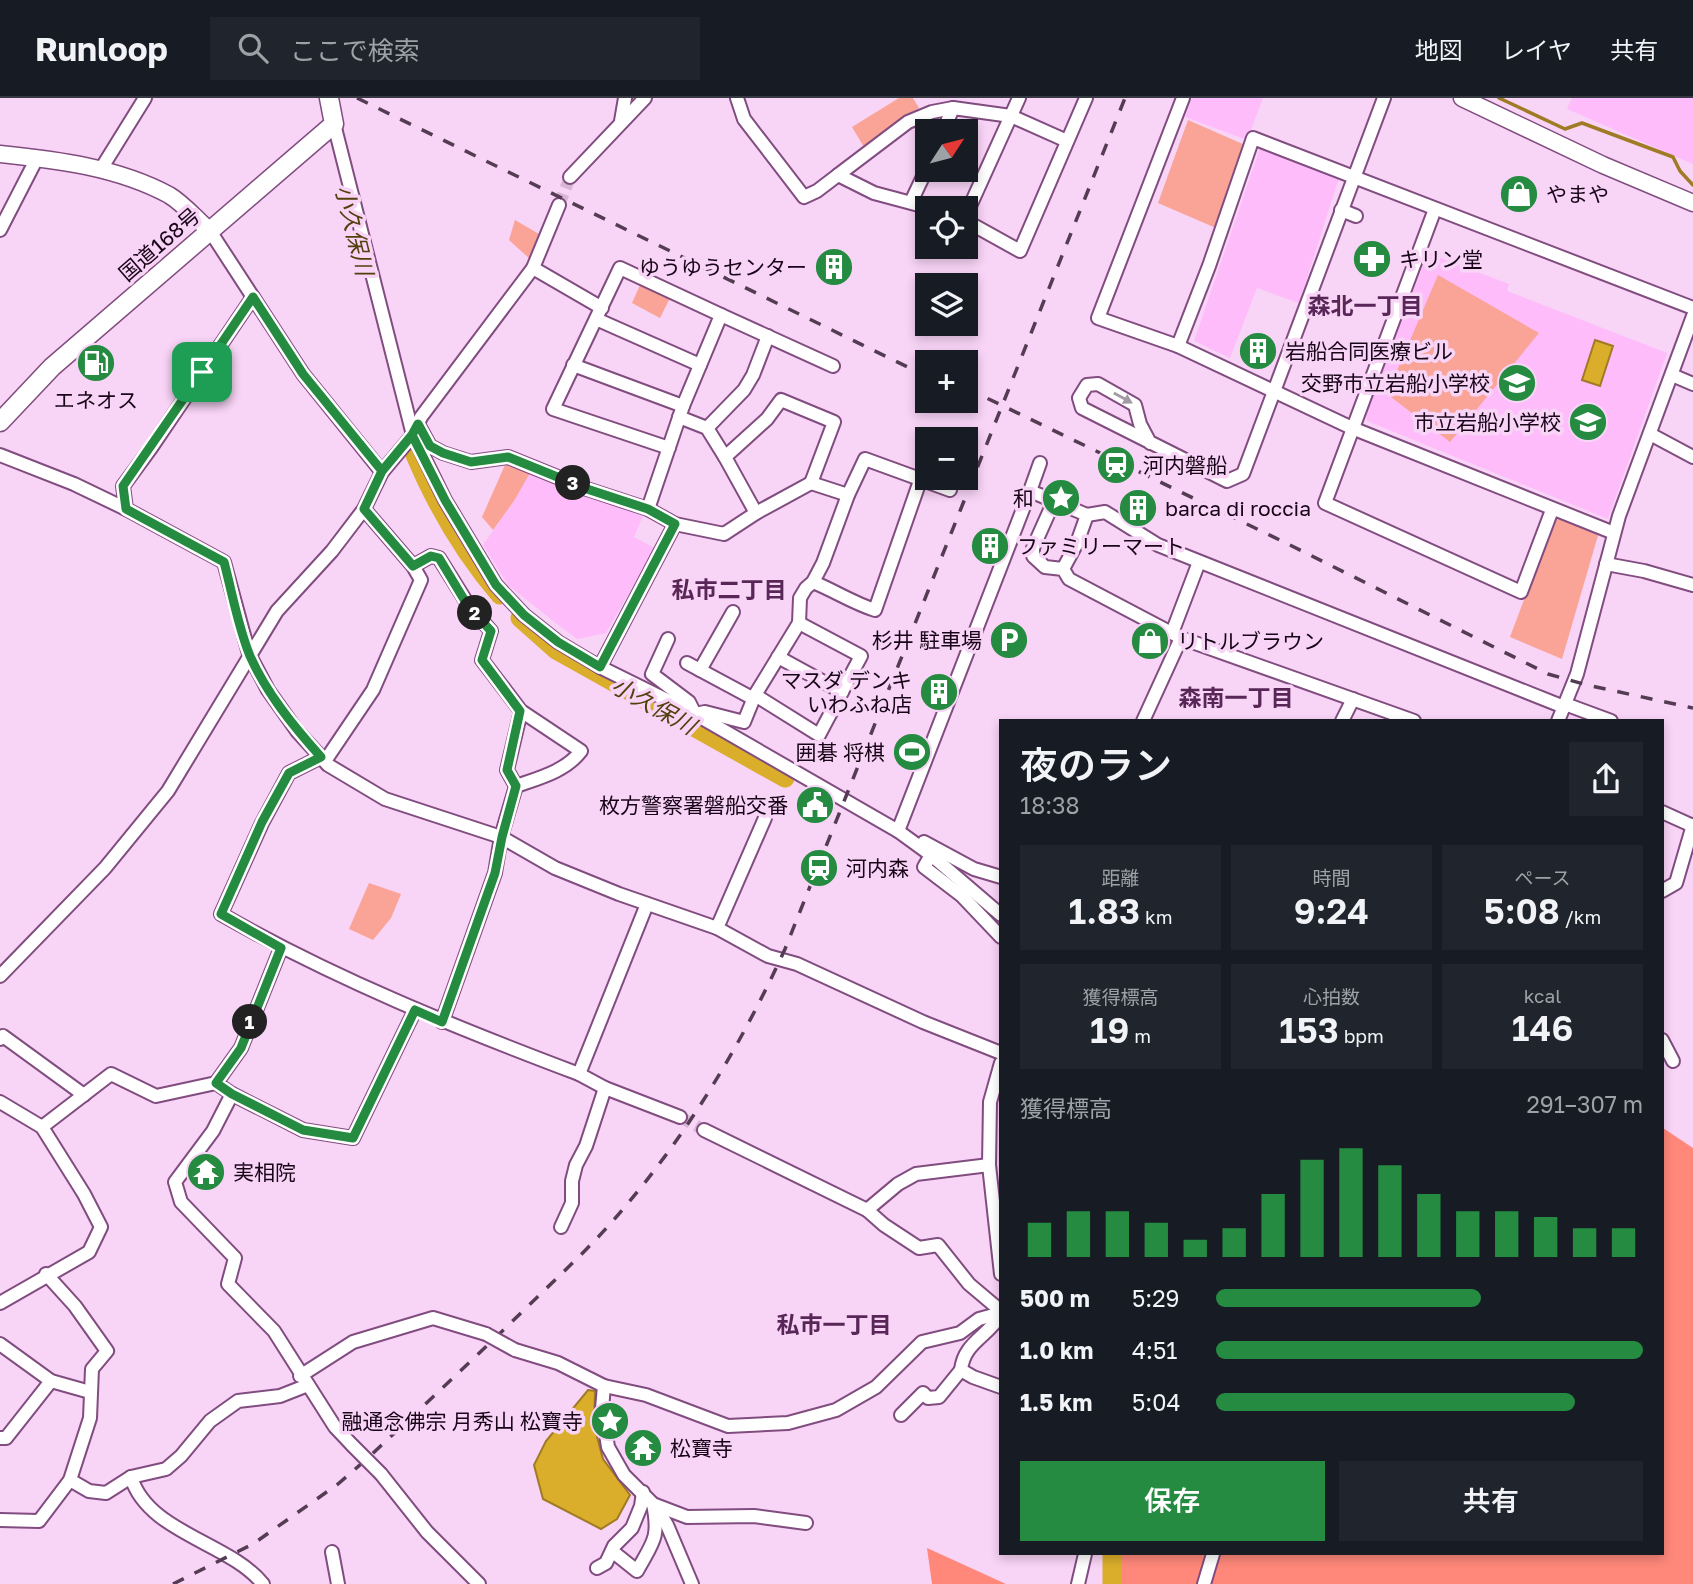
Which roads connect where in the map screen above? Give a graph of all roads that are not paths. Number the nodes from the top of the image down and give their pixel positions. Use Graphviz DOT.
graph roads {
  1 [pos="145,98"];
  2 [pos="329,98"];
  3 [pos="625,98"];
  4 [pos="645,98"];
  5 [pos="737,98"];
  6 [pos="1019,98"];
  7 [pos="1086,98"];
  8 [pos="1183,98"];
  9 [pos="1384,98"];
  10 [pos="1462,98"];
  11 [pos="953,108"];
  12 [pos="1011,116"];
  13 [pos="948,119"];
  14 [pos="621,121"];
  15 [pos="334,124"];
  16 [pos="1067,141"];
  17 [pos="0,155"];
  18 [pos="37,158"];
  19 [pos="101,169"];
  20 [pos="838,175"];
  21 [pos="570,177"];
  22 [pos="1354,177"];
  23 [pos="920,182"];
  24 [pos="975,196"];
  25 [pos="911,202"];
  26 [pos="915,203"];
  27 [pos="1693,203"];
  28 [pos="559,205"];
  29 [pos="1435,209"];
  30 [pos="1341,210"];
  31 [pos="1356,216"];
  32 [pos="978,228"];
  33 [pos="0,230"];
  34 [pos="210,231"];
  35 [pos="533,268"];
  36 [pos="253,297"];
  37 [pos="1693,308"];
  38 [pos="599,314"];
  39 [pos="721,315"];
  40 [pos="1693,316"];
  41 [pos="768,336"];
  42 [pos="1689,339"];
  43 [pos="1178,346"];
  44 [pos="573,365"];
  45 [pos="700,365"];
  46 [pos="833,366"];
  47 [pos="1672,375"];
  48 [pos="1693,384"];
  49 [pos="1275,390"];
  50 [pos="681,412"];
  51 [pos="0,422"];
  52 [pos="706,428"];
  53 [pos="1352,428"];
  54 [pos="415,429"];
  55 [pos="1650,434"];
  56 [pos="1150,443"];
  57 [pos="669,448"];
  58 [pos="0,455"];
  59 [pos="725,457"];
  60 [pos="1693,457"];
  61 [pos="1040,463"];
  62 [pos="382,471"];
  63 [pos="915,476"];
  64 [pos="811,483"];
  65 [pos="917,490"];
  66 [pos="1030,491"];
  67 [pos="848,495"];
  68 [pos="1054,501"];
  69 [pos="126,509"];
  70 [pos="364,509"];
  71 [pos="648,509"];
  72 [pos="1552,510"];
  73 [pos="756,513"];
  74 [pos="1087,515"];
  75 [pos="675,524"];
  76 [pos="1614,533"];
  77 [pos="1199,562"];
  78 [pos="1606,564"];
  79 [pos="413,566"];
  80 [pos="1063,569"];
  81 [pos="813,582"];
  82 [pos="1692,583"];
  83 [pos="733,612"];
  84 [pos="799,623"];
  85 [pos="1177,636"];
  86 [pos="668,648"];
  87 [pos="249,654"];
  88 [pos="778,657"];
  89 [pos="687,663"];
  90 [pos="600,667"];
  91 [pos="700,670"];
  92 [pos="842,692"];
  93 [pos="754,697"];
  94 [pos="1353,699"];
  95 [pos="1565,705"];
  96 [pos="520,711"];
  97 [pos="695,714"];
  98 [pos="1144,719"];
  99 [pos="1343,719"];
  100 [pos="1408,719"];
  101 [pos="1559,719"];
  102 [pos="1604,719"];
  103 [pos="323,759"];
  104 [pos="516,786"];
  105 [pos="1664,813"];
  106 [pos="765,818"];
  107 [pos="1693,826"];
  108 [pos="898,831"];
  109 [pos="502,837"];
  110 [pos="913,842"];
  111 [pos="931,855"];
  112 [pos="999,876"];
  113 [pos="1664,890"];
  114 [pos="647,904"];
  115 [pos="999,913"];
  116 [pos="717,928"];
  117 [pos="999,935"];
  118 [pos="281,948"];
  119 [pos="0,976"];
  120 [pos="415,1010"];
  121 [pos="442,1022"];
  122 [pos="0,1040"];
  123 [pos="1664,1045"];
  124 [pos="999,1052"];
  125 [pos="1673,1061"];
  126 [pos="999,1070"];
  127 [pos="579,1074"];
  128 [pos="216,1083"];
  129 [pos="605,1088"];
  130 [pos="232,1094"];
  131 [pos="84,1095"];
  132 [pos="0,1102"];
  133 [pos="680,1118"];
  134 [pos="42,1126"];
  135 [pos="704,1130"];
  136 [pos="989,1165"];
  137 [pos="867,1210"];
  138 [pos="561,1227"];
  139 [pos="999,1256"];
  140 [pos="46,1275"];
  141 [pos="0,1303"];
  142 [pos="999,1311"];
  143 [pos="999,1314"];
  144 [pos="999,1317"];
  145 [pos="0,1344"];
  146 [pos="961,1370"];
  147 [pos="51,1381"];
  148 [pos="304,1381"];
  149 [pos="604,1386"];
  150 [pos="999,1386"];
  151 [pos="90,1392"];
  152 [pos="901,1415"];
  153 [pos="0,1438"];
  154 [pos="131,1477"];
  155 [pos="70,1480"];
  156 [pos="643,1492"];
  157 [pos="654,1504"];
  158 [pos="0,1520"];
  159 [pos="806,1523"];
  160 [pos="612,1551"];
  161 [pos="332,1552"];
  162 [pos="1085,1555"];
  163 [pos="1213,1555"];
  164 [pos="597,1568"];
  165 [pos="260,1583"];
  166 [pos="338,1584"];
  167 [pos="479,1584"];
  168 [pos="692,1584"];
  169 [pos="1079,1584"];
  170 [pos="1204,1584"];
  1 -- 19 [label="street"];
  2 -- 15 [label="highway"];
  3 -- 14 [label="street"];
  4 -- 14 [label="street"];
  5 -- 20 [label="street"];
  6 -- 12 [label="street"];
  7 -- 16 [label="street"];
  8 -- 43 [label="street"];
  9 -- 22 [label="street"];
  10 -- 27 [label="main road"];
  11 -- 12 [label="street"];
  11 -- 13 [label="street"];
  11 -- 20 [label="street"];
  12 -- 16 [label="street"];
  12 -- 24 [label="street"];
  14 -- 21 [label="street"];
  15 -- 34 [label="highway, 国道168号"];
  15 -- 54 [label="street"];
  16 -- 32 [label="street"];
  17 -- 18 [label="main road"];
  18 -- 19 [label="main road"];
  18 -- 33 [label="street"];
  19 -- 34 [label="main road"];
  20 -- 25 [label="street"];
  22 -- 29 [label="street"];
  22 -- 30 [label="street"];
  22 -- 43 [label="street"];
  23 -- 25 [label="street"];
  25 -- 26 [label="street"];
  28 -- 35 [label="street"];
  29 -- 37 [label="street"];
  29 -- 53 [label="street"];
  30 -- 31 [label="street"];
  30 -- 49 [label="street"];
  34 -- 36 [label="street"];
  34 -- 51 [label="highway, 国道168号"];
  35 -- 38 [label="street"];
  35 -- 54 [label="street"];
  36 -- 62 [label="street"];
  36 -- 69 [label="street"];
  38 -- 39 [label="street"];
  38 -- 44 [label="street"];
  38 -- 45 [label="street"];
  39 -- 41 [label="street"];
  39 -- 45 [label="street"];
  40 -- 42 [label="street"];
  41 -- 46 [label="street"];
  41 -- 52 [label="street"];
  42 -- 47 [label="street"];
  43 -- 49 [label="street"];
  44 -- 50 [label="street"];
  44 -- 57 [label="street"];
  45 -- 50 [label="street"];
  47 -- 48 [label="street"];
  47 -- 55 [label="street"];
  49 -- 53 [label="street"];
  49 -- 56 [label="street"];
  50 -- 52 [label="street"];
  50 -- 57 [label="street"];
  52 -- 59 [label="street"];
  53 -- 72 [label="street"];
  53 -- 72 [label="street"];
  54 -- 62 [label="street"];
  54 -- 71 [label="street"];
  54 -- 90 [label="street"];
  55 -- 60 [label="street"];
  55 -- 76 [label="street"];
  56 -- 56 [label="street, one-way"];
  57 -- 71 [label="street"];
  58 -- 69 [label="street"];
  59 -- 64 [label="street"];
  59 -- 73 [label="street"];
  61 -- 66 [label="street"];
  62 -- 70 [label="street"];
  63 -- 67 [label="street"];
  64 -- 67 [label="street"];
  64 -- 73 [label="street"];
  65 -- 81 [label="street"];
  66 -- 68 [label="street"];
  66 -- 108 [label="street"];
  67 -- 81 [label="street"];
  68 -- 74 [label="street"];
  68 -- 80 [label="street"];
  69 -- 87 [label="street"];
  70 -- 79 [label="street"];
  70 -- 87 [label="street"];
  71 -- 75 [label="street"];
  72 -- 76 [label="street"];
  73 -- 75 [label="street"];
  74 -- 77 [label="street"];
  74 -- 80 [label="street"];
  75 -- 90 [label="street"];
  76 -- 78 [label="street"];
  77 -- 85 [label="street"];
  77 -- 95 [label="street"];
  78 -- 82 [label="street"];
  78 -- 95 [label="street"];
  79 -- 96 [label="street"];
  79 -- 103 [label="street"];
  80 -- 85 [label="street"];
  81 -- 84 [label="street"];
  83 -- 91 [label="street"];
  84 -- 88 [label="street"];
  84 -- 92 [label="street"];
  85 -- 94 [label="street"];
  85 -- 98 [label="street"];
  86 -- 97 [label="street"];
  87 -- 103 [label="street"];
  87 -- 119 [label="street"];
  88 -- 92 [label="street"];
  88 -- 93 [label="street"];
  89 -- 91 [label="street"];
  90 -- 97 [label="street"];
  91 -- 93 [label="street"];
  92 -- 93 [label="street"];
  93 -- 97 [label="street"];
  94 -- 99 [label="street"];
  94 -- 100 [label="street"];
  95 -- 101 [label="street"];
  95 -- 102 [label="street"];
  96 -- 104 [label="street"];
  96 -- 104 [label="street"];
  97 -- 108 [label="street"];
  103 -- 109 [label="street"];
  103 -- 118 [label="street"];
  104 -- 109 [label="street"];
  105 -- 107 [label="street"];
  106 -- 116 [label="street"];
  107 -- 113 [label="street"];
  108 -- 110 [label="street"];
  109 -- 114 [label="street"];
  109 -- 121 [label="street"];
  110 -- 111 [label="street"];
  110 -- 112 [label="street"];
  111 -- 115 [label="street"];
  111 -- 117 [label="street"];
  114 -- 116 [label="street"];
  114 -- 127 [label="street"];
  116 -- 124 [label="street"];
  118 -- 120 [label="street"];
  118 -- 128 [label="street"];
  120 -- 121 [label="street"];
  120 -- 130 [label="street"];
  121 -- 127 [label="street"];
  122 -- 131 [label="street"];
  123 -- 125 [label="street"];
  126 -- 136 [label="street"];
  127 -- 129 [label="street"];
  128 -- 130 [label="street"];
  128 -- 131 [label="street"];
  129 -- 133 [label="street"];
  129 -- 138 [label="street"];
  130 -- 148 [label="street"];
  131 -- 134 [label="street"];
  132 -- 134 [label="street"];
  134 -- 140 [label="street"];
  135 -- 137 [label="street"];
  136 -- 137 [label="street"];
  136 -- 139 [label="street"];
  137 -- 142 [label="street"];
  140 -- 141 [label="street"];
  140 -- 151 [label="street"];
  143 -- 149 [label="street"];
  144 -- 146 [label="street"];
  145 -- 147 [label="street"];
  146 -- 150 [label="street"];
  146 -- 152 [label="street"];
  147 -- 151 [label="street"];
  147 -- 153 [label="street"];
  148 -- 149 [label="street, bridge"];
  148 -- 154 [label="street"];
  148 -- 167 [label="street, bridge"];
  149 -- 156 [label="street"];
  151 -- 155 [label="street"];
  154 -- 155 [label="street"];
  154 -- 165 [label="street"];
  155 -- 158 [label="street"];
  156 -- 157 [label="street"];
  156 -- 160 [label="street"];
  157 -- 159 [label="street"];
  157 -- 160 [label="street"];
  157 -- 168 [label="street"];
  160 -- 164 [label="street"];
  161 -- 166 [label="street"];
  162 -- 169 [label="street"];
  163 -- 170 [label="street"];
}
